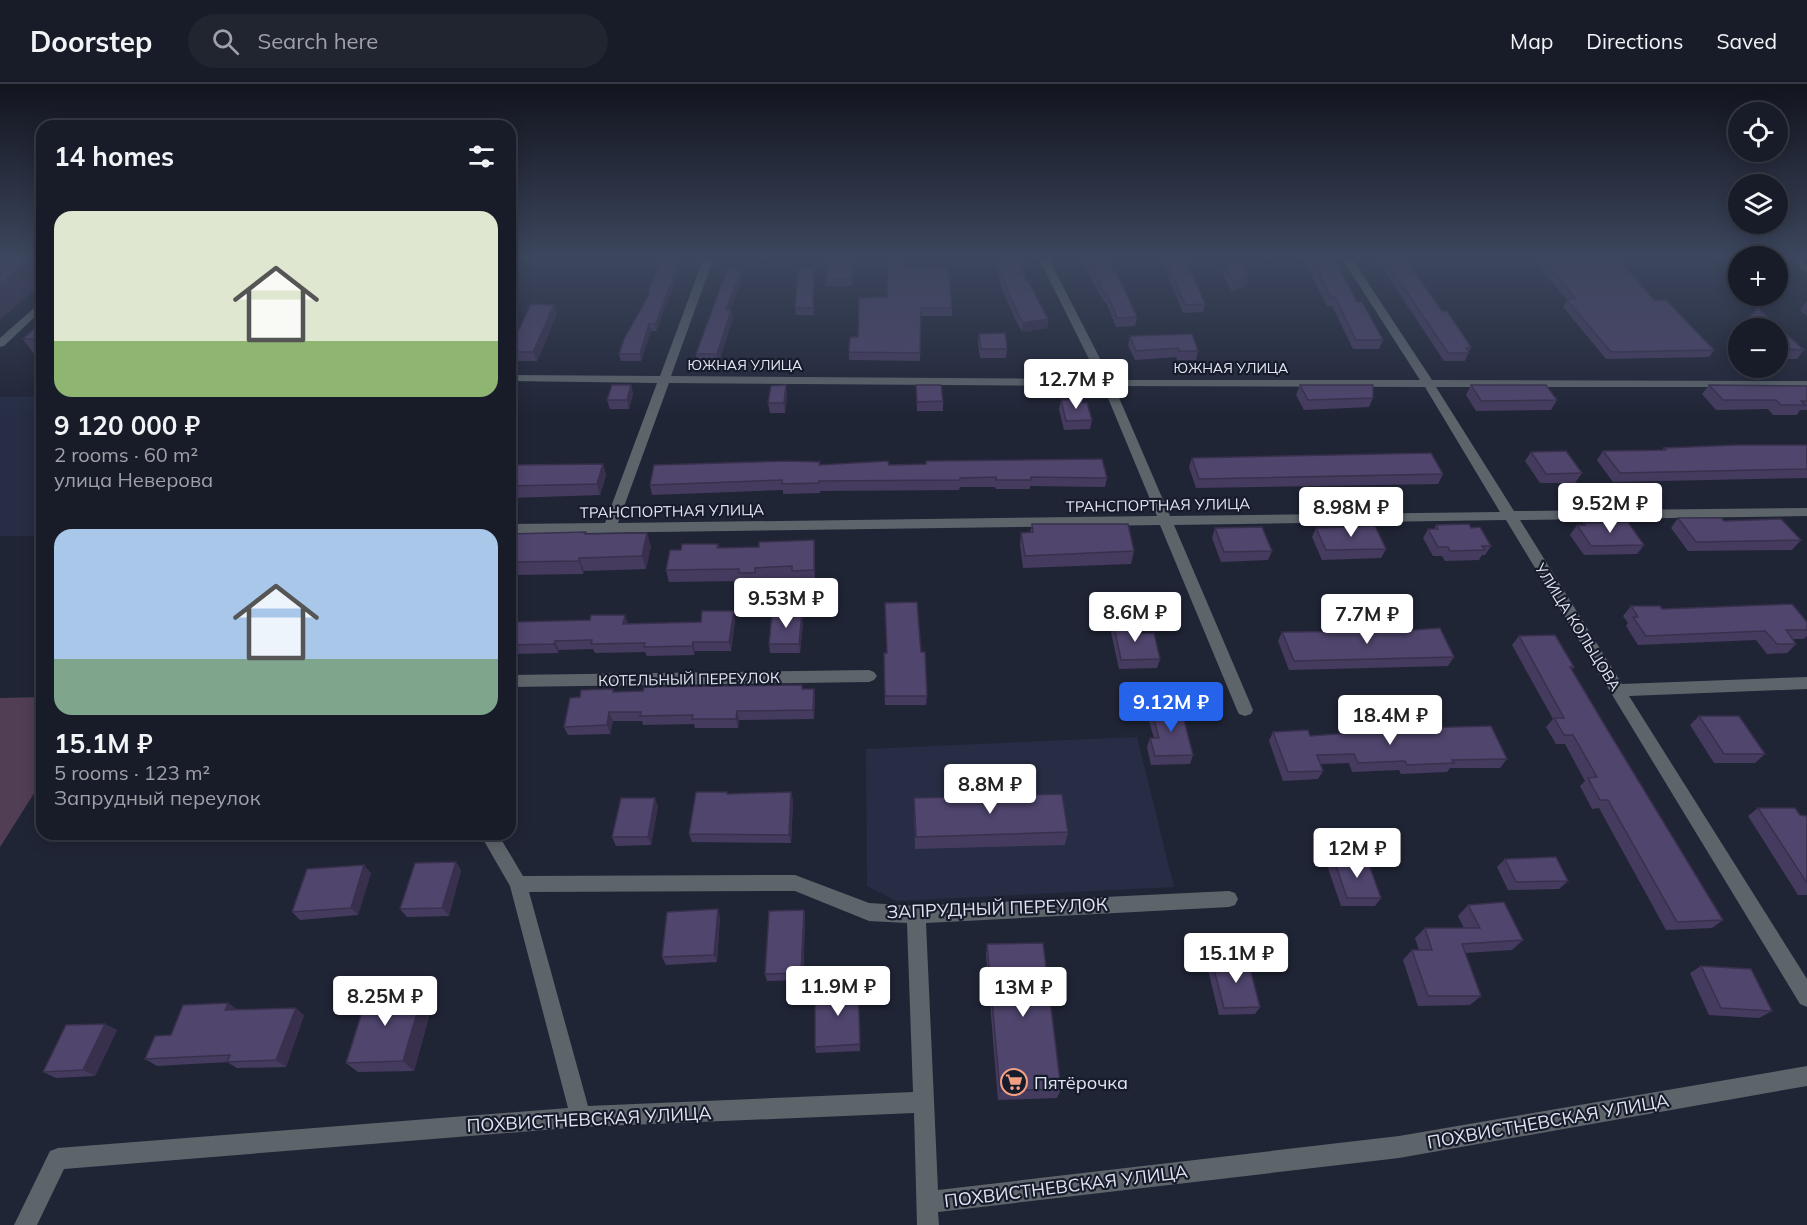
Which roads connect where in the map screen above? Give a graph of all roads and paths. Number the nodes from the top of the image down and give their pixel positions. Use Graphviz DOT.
graph roads {
  1 [pos="35,310"];
  2 [pos="690,310"];
  3 [pos="1070,310"];
  4 [pos="1381,310"];
  5 [pos="0,344"];
  6 [pos="516,378"];
  7 [pos="665,379"];
  8 [pos="1107,383"];
  9 [pos="1428,383"];
  10 [pos="1807,384"];
  11 [pos="1807,512"];
  12 [pos="1508,515"];
  13 [pos="1166,522"];
  14 [pos="610,528"];
  15 [pos="516,529"];
  16 [pos="869,676"];
  17 [pos="516,681"];
  18 [pos="1807,683"];
  19 [pos="1617,690"];
  20 [pos="1245,710"];
  21 [pos="492,840"];
  22 [pos="518,884"];
  23 [pos="1229,899"];
  24 [pos="916,915"];
  25 [pos="1807,997"];
  26 [pos="1807,1076"];
  27 [pos="924,1102"];
  28 [pos="581,1117"];
  29 [pos="927,1202"];
  30 [pos="25,1225"];
  31 [pos="927,1225"];
  1 -- 5 [label="street"];
  2 -- 7 [label="street"];
  3 -- 8 [label="street"];
  4 -- 9 [label="street, УЛИЦА КОЛЬЦОВА"];
  6 -- 7 [label="street, ЮЖНАЯ УЛИЦА"];
  7 -- 8 [label="street, ЮЖНАЯ УЛИЦА"];
  7 -- 14 [label="street"];
  8 -- 9 [label="street, ЮЖНАЯ УЛИЦА"];
  8 -- 13 [label="street"];
  9 -- 10 [label="street, ЮЖНАЯ УЛИЦА"];
  9 -- 12 [label="street, УЛИЦА КОЛЬЦОВА"];
  11 -- 12 [label="street, ТРАНСПОРТНАЯ УЛИЦА"];
  12 -- 13 [label="street, ТРАНСПОРТНАЯ УЛИЦА"];
  12 -- 19 [label="street, УЛИЦА КОЛЬЦОВА"];
  13 -- 14 [label="street, ТРАНСПОРТНАЯ УЛИЦА"];
  13 -- 20 [label="street"];
  14 -- 15 [label="street, ТРАНСПОРТНАЯ УЛИЦА"];
  16 -- 17 [label="street, КОТЕЛЬНЫЙ ПЕРЕУЛОК"];
  18 -- 19 [label="street"];
  19 -- 25 [label="street, УЛИЦА КОЛЬЦОВА"];
  21 -- 22 [label="street"];
  22 -- 24 [label="street, ЗАПРУДНЫЙ ПЕРЕУЛОК"];
  22 -- 28 [label="street"];
  23 -- 24 [label="street, ЗАПРУДНЫЙ ПЕРЕУЛОК"];
  24 -- 27 [label="street"];
  26 -- 29 [label="street, ПОХВИСТНЕВСКАЯ УЛИЦА"];
  27 -- 28 [label="street, ПОХВИСТНЕВСКАЯ УЛИЦА"];
  27 -- 29 [label="street, ПОХВИСТНЕВСКАЯ УЛИЦА"];
  28 -- 30 [label="street, ПОХВИСТНЕВСКАЯ УЛИЦА"];
  29 -- 31 [label="street"];
}
